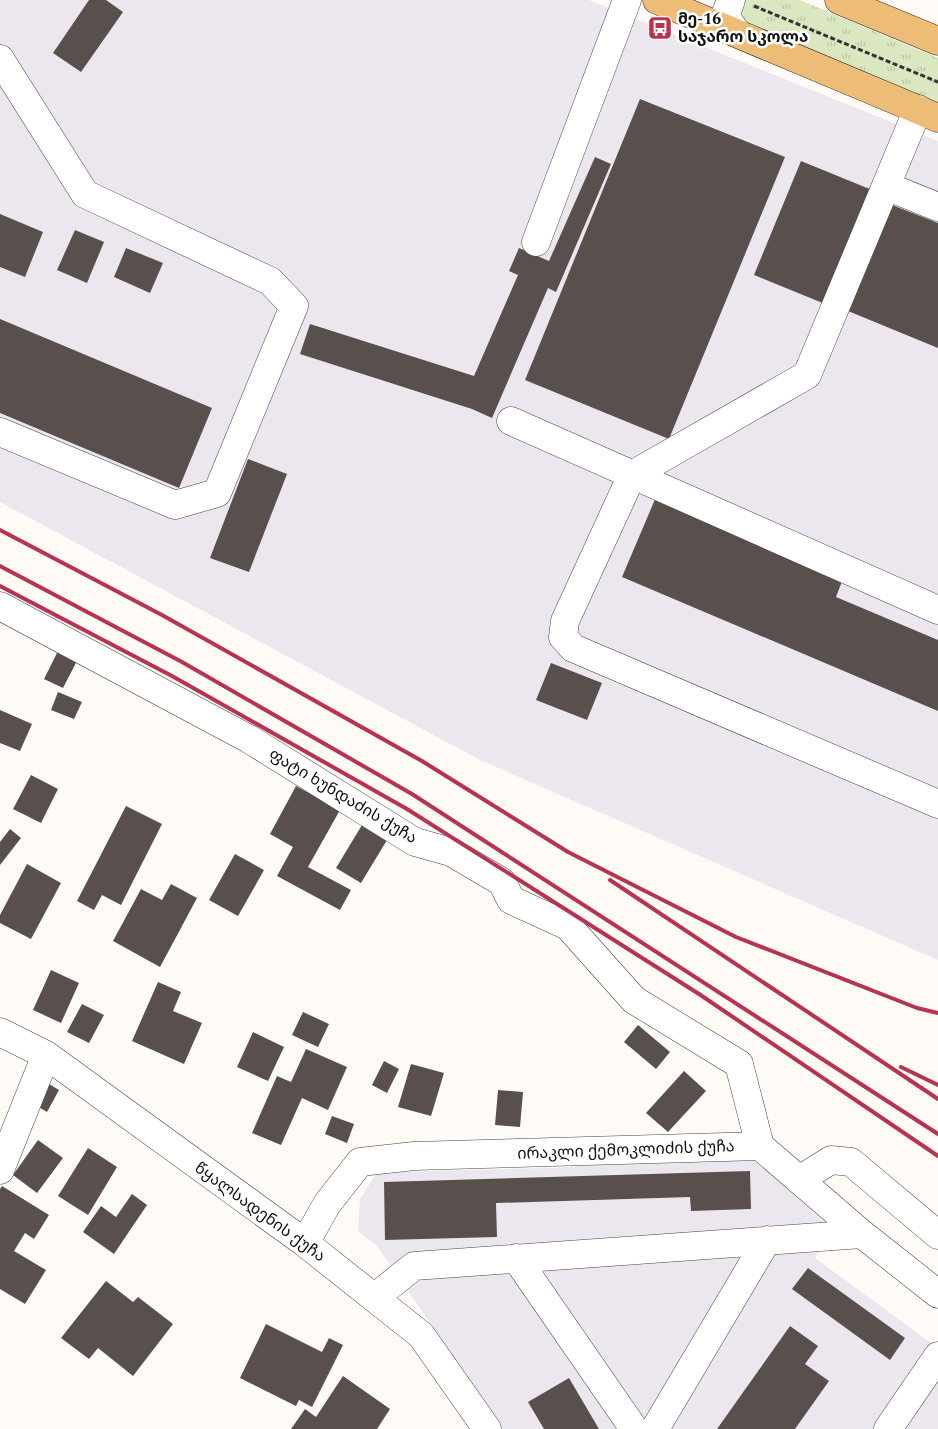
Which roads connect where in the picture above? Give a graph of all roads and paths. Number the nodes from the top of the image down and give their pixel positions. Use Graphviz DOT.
graph roads {
  1 [pos="627,0"];
  2 [pos="839,0"];
  3 [pos="739,1"];
  4 [pos="674,2"];
  5 [pos="736,32"];
  6 [pos="938,41"];
  7 [pos="0,59"];
  8 [pos="938,82"];
  9 [pos="928,114"];
  10 [pos="886,186"];
  11 [pos="938,207"];
  12 [pos="536,242"];
  13 [pos="511,421"];
  14 [pos="0,432"];
  15 [pos="632,475"];
  16 [pos="0,606"];
  17 [pos="938,610"];
  18 [pos="938,804"];
  19 [pos="0,1032"];
  20 [pos="46,1055"];
  21 [pos="760,1146"];
  22 [pos="0,1170"];
  23 [pos="799,1180"];
  24 [pos="862,1234"];
  25 [pos="938,1235"];
  26 [pos="767,1240"];
  27 [pos="304,1243"];
  28 [pos="516,1258"];
  29 [pos="938,1294"];
  30 [pos="374,1298"];
  31 [pos="938,1356"];
  32 [pos="487,1429"];
  33 [pos="634,1429"];
  34 [pos="655,1429"];
  35 [pos="888,1429"];
  1 -- 12 [label="street"];
  2 -- 6 [label="main road"];
  3 -- 5 [label="street"];
  3 -- 8 [label="path"];
  4 -- 5 [label="main road"];
  5 -- 9 [label="main road"];
  7 -- 14 [label="street"];
  9 -- 10 [label="street"];
  10 -- 11 [label="street"];
  10 -- 15 [label="street"];
  13 -- 15 [label="street"];
  15 -- 17 [label="street"];
  15 -- 18 [label="street"];
  16 -- 21 [label="street, ფატი ხუნდაძის ქუჩა"];
  19 -- 20 [label="street, წყალსადენის ქუჩა"];
  20 -- 22 [label="street"];
  20 -- 27 [label="street, წყალსადენის ქუჩა"];
  21 -- 23 [label="street"];
  21 -- 27 [label="street, ირაკლი ქემოკლიძის ქუჩა"];
  23 -- 24 [label="street"];
  23 -- 25 [label="street"];
  24 -- 26 [label="street"];
  24 -- 29 [label="street"];
  26 -- 28 [label="street"];
  26 -- 34 [label="street"];
  27 -- 30 [label="street, წყალსადენის ქუჩა"];
  28 -- 30 [label="street"];
  28 -- 33 [label="street"];
  30 -- 32 [label="street, წყალსადენის ქუჩა"];
  31 -- 35 [label="street"];
}
